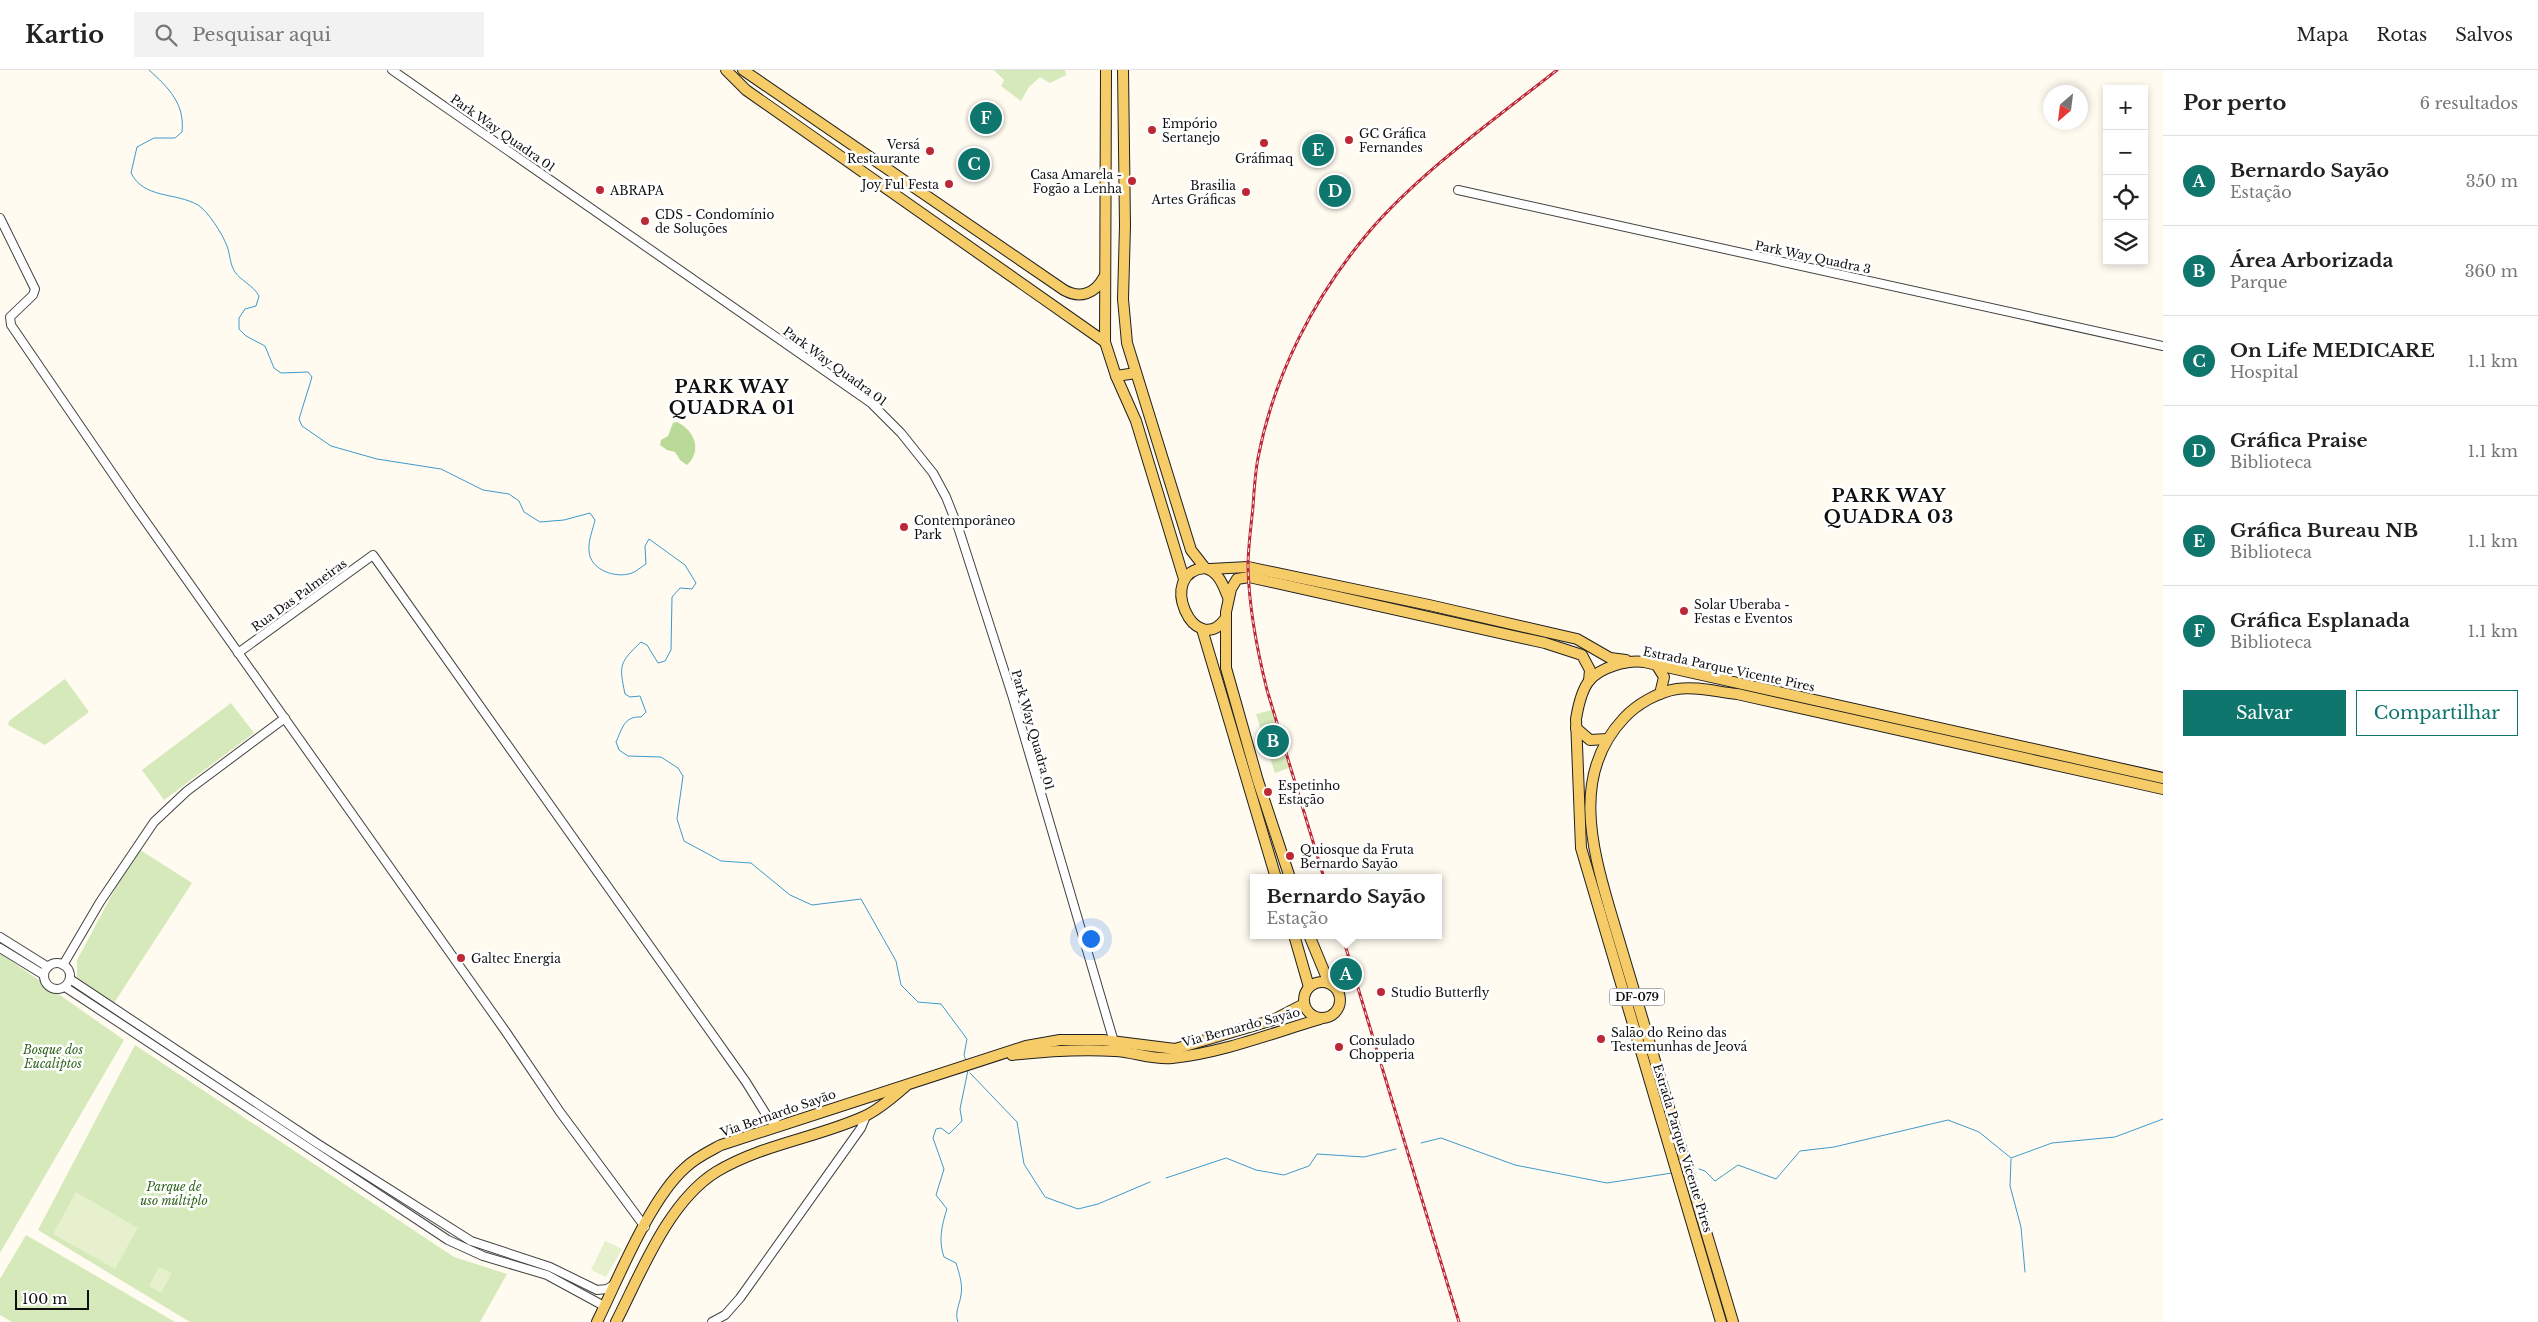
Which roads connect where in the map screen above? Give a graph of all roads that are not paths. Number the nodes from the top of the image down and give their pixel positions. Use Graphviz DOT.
graph roads {
  1 [pos="392,70"];
  2 [pos="726,70"];
  3 [pos="743,70"];
  4 [pos="1106,70"];
  5 [pos="1123,70"];
  6 [pos="812,116"];
  7 [pos="823,124"];
  8 [pos="800,128"];
  9 [pos="814,137"];
  10 [pos="1458,190"];
  11 [pos="956,216"];
  12 [pos="0,218"];
  13 [pos="1106,222"];
  14 [pos="1125,226"];
  15 [pos="972,227"];
  16 [pos="946,228"];
  17 [pos="1125,241"];
  18 [pos="1106,242"];
  19 [pos="964,243"];
  20 [pos="1104,276"];
  21 [pos="1047,279"];
  22 [pos="1038,295"];
  23 [pos="1105,342"];
  24 [pos="2163,346"];
  25 [pos="1136,373"];
  26 [pos="1116,376"];
  27 [pos="1207,568"];
  28 [pos="1184,579"];
  29 [pos="1228,597"];
  30 [pos="1225,619"];
  31 [pos="1202,629"];
  32 [pos="238,653"];
  33 [pos="1632,661"];
  34 [pos="1656,664"];
  35 [pos="1589,681"];
  36 [pos="1660,694"];
  37 [pos="285,718"];
  38 [pos="1576,728"];
  39 [pos="1607,738"];
  40 [pos="2163,778"];
  41 [pos="2163,789"];
  42 [pos="1275,874"];
  43 [pos="1289,874"];
  44 [pos="0,937"];
  45 [pos="1295,939"];
  46 [pos="1311,939"];
  47 [pos="0,948"];
  48 [pos="63,965"];
  49 [pos="48,967"];
  50 [pos="44,975"];
  51 [pos="70,979"];
  52 [pos="1329,984"];
  53 [pos="65,987"];
  54 [pos="1309,987"];
  55 [pos="1304,1004"];
  56 [pos="1320,1019"];
  57 [pos="1638,1040"];
  58 [pos="1114,1042"];
  59 [pos="1653,1055"];
  60 [pos="984,1060"];
  61 [pos="1647,1072"];
  62 [pos="211,1078"];
  63 [pos="1661,1082"];
  64 [pos="910,1083"];
  65 [pos="857,1100"];
  66 [pos="866,1116"];
  67 [pos="773,1124"];
  68 [pos="647,1222"];
  69 [pos="510,1255"];
  70 [pos="507,1263"];
  71 [pos="615,1284"];
  72 [pos="604,1306"];
  73 [pos="597,1322"];
  74 [pos="616,1322"];
  75 [pos="712,1322"];
  76 [pos="1721,1322"];
  77 [pos="1733,1322"];
  1 -- 58 [label="street, Park Way Quadra 01"];
  2 -- 8 [label="main road"];
  3 -- 6 [label="main road"];
  4 -- 13 [label="main road"];
  5 -- 14 [label="main road"];
  6 -- 7 [label="main road"];
  6 -- 8 [label="main road"];
  7 -- 9 [label="main road"];
  7 -- 11 [label="main road"];
  8 -- 9 [label="main road"];
  9 -- 16 [label="main road"];
  10 -- 24 [label="street, Park Way Quadra 3"];
  11 -- 15 [label="main road"];
  11 -- 16 [label="main road"];
  12 -- 32 [label="street"];
  13 -- 14 [label="main road"];
  13 -- 18 [label="main road"];
  14 -- 17 [label="main road"];
  15 -- 19 [label="main road"];
  15 -- 21 [label="main road"];
  16 -- 19 [label="main road"];
  17 -- 18 [label="main road"];
  17 -- 25 [label="main road"];
  18 -- 20 [label="main road"];
  19 -- 22 [label="main road"];
  20 -- 21 [label="main road"];
  20 -- 23 [label="main road"];
  21 -- 22 [label="main road"];
  22 -- 23 [label="main road"];
  23 -- 26 [label="main road"];
  25 -- 26 [label="main road"];
  25 -- 27 [label="main road"];
  26 -- 28 [label="main road"];
  27 -- 28 [label="main road"];
  27 -- 29 [label="main road"];
  27 -- 33 [label="main road"];
  28 -- 31 [label="main road"];
  29 -- 30 [label="main road"];
  29 -- 35 [label="main road"];
  30 -- 31 [label="main road"];
  30 -- 43 [label="main road"];
  31 -- 42 [label="main road"];
  32 -- 37 [label="street"];
  32 -- 67 [label="street, Rua Das Palmeiras"];
  33 -- 34 [label="main road, Estrada Parque Vicente Pires"];
  33 -- 35 [label="main road, Estrada Parque Vicente Pires"];
  34 -- 36 [label="main road"];
  34 -- 40 [label="main road, Estrada Parque Vicente Pires"];
  35 -- 38 [label="main road, Estrada Parque Vicente Pires / DF-079"];
  36 -- 39 [label="main road, Estrada Parque Vicente Pires / DF-079"];
  36 -- 41 [label="main road, Estrada Parque Vicente Pires / DF-079"];
  37 -- 48 [label="street"];
  37 -- 68 [label="street"];
  38 -- 39 [label="main road"];
  38 -- 57 [label="main road, Estrada Parque Vicente Pires / DF-079"];
  39 -- 59 [label="main road, Estrada Parque Vicente Pires / DF-079"];
  44 -- 49 [label="street"];
  45 -- 54 [label="main road"];
  46 -- 52 [label="main road"];
  47 -- 50 [label="street"];
  48 -- 49 [label="street"];
  48 -- 51 [label="street"];
  49 -- 50 [label="street"];
  50 -- 53 [label="street"];
  51 -- 53 [label="street"];
  51 -- 62 [label="street"];
  52 -- 54 [label="main road"];
  52 -- 56 [label="main road"];
  53 -- 62 [label="street"];
  54 -- 55 [label="main road"];
  55 -- 56 [label="main road"];
  55 -- 58 [label="main road, Via Bernardo Sayão"];
  56 -- 60 [label="main road, Via Bernardo Sayão"];
  57 -- 59 [label="main road"];
  57 -- 61 [label="main road, Estrada Parque Vicente Pires / DF-079"];
  58 -- 60 [label="main road, Via Bernardo Sayão"];
  59 -- 63 [label="main road, Estrada Parque Vicente Pires / DF-079"];
  60 -- 64 [label="main road, Via Bernardo Sayão"];
  61 -- 63 [label="main road"];
  61 -- 76 [label="main road, Estrada Parque Vicente Pires / DF-079"];
  62 -- 69 [label="street"];
  62 -- 70 [label="street"];
  63 -- 77 [label="main road, Estrada Parque Vicente Pires / DF-079"];
  64 -- 65 [label="main road, Via Bernardo Sayão"];
  64 -- 66 [label="main road, Via Bernardo Sayão"];
  65 -- 66 [label="main road"];
  65 -- 67 [label="main road, Via Bernardo Sayão"];
  66 -- 74 [label="main road, Via Bernardo Sayão"];
  66 -- 75 [label="street"];
  67 -- 68 [label="main road, Via Bernardo Sayão"];
  68 -- 71 [label="main road, Via Bernardo Sayão"];
  69 -- 70 [label="street"];
  69 -- 71 [label="street"];
  70 -- 72 [label="street"];
  71 -- 72 [label="main road, Via Bernardo Sayão"];
  72 -- 73 [label="main road, Via Bernardo Sayão"];
}
